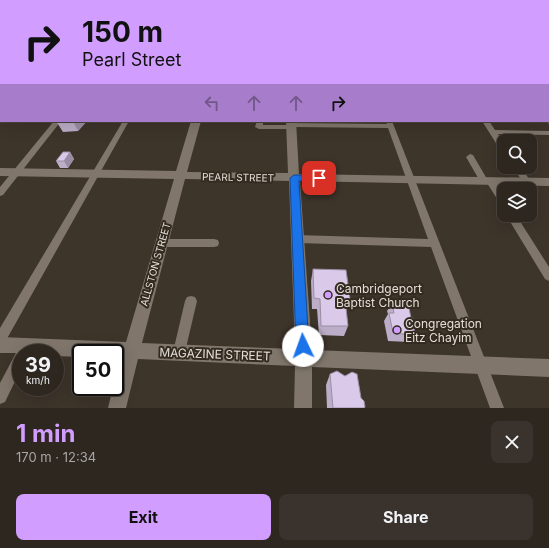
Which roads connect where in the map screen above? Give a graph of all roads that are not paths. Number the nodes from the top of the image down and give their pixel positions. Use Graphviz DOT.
graph roads {
  1 [pos="57,122"];
  2 [pos="125,122"];
  3 [pos="196,122"];
  4 [pos="260,122"];
  5 [pos="486,122"];
  6 [pos="390,123"];
  7 [pos="291,124"];
  8 [pos="493,132"];
  9 [pos="549,133"];
  10 [pos="497,138"];
  11 [pos="470,157"];
  12 [pos="0,172"];
  13 [pos="16,172"];
  14 [pos="522,174"];
  15 [pos="95,175"];
  16 [pos="180,176"];
  17 [pos="294,178"];
  18 [pos="410,179"];
  19 [pos="487,181"];
  20 [pos="527,182"];
  21 [pos="537,182"];
  22 [pos="549,182"];
  23 [pos="0,193"];
  24 [pos="497,194"];
  25 [pos="515,222"];
  26 [pos="297,239"];
  27 [pos="161,243"];
  28 [pos="214,243"];
  29 [pos="435,243"];
  30 [pos="549,276"];
  31 [pos="191,302"];
  32 [pos="0,340"];
  33 [pos="0,345"];
  34 [pos="12,348"];
  35 [pos="64,351"];
  36 [pos="131,351"];
  37 [pos="179,352"];
  38 [pos="304,357"];
  39 [pos="481,365"];
  40 [pos="549,368"];
  41 [pos="12,373"];
  42 [pos="0,397"];
  43 [pos="117,408"];
  44 [pos="303,408"];
  45 [pos="497,408"];
  1 -- 13 [label="street"];
  2 -- 15 [label="street"];
  3 -- 16 [label="street, ALLSTON STREET"];
  4 -- 7 [label="street"];
  5 -- 8 [label="street"];
  6 -- 7 [label="street"];
  6 -- 18 [label="street"];
  7 -- 17 [label="street"];
  8 -- 9 [label="street"];
  8 -- 10 [label="street"];
  11 -- 19 [label="street"];
  12 -- 13 [label="street, PEARL STREET"];
  13 -- 15 [label="street, PEARL STREET"];
  13 -- 23 [label="street"];
  14 -- 20 [label="street"];
  15 -- 16 [label="street, PEARL STREET"];
  15 -- 32 [label="street"];
  16 -- 17 [label="street, PEARL STREET"];
  16 -- 27 [label="street, ALLSTON STREET"];
  17 -- 18 [label="street, PEARL STREET"];
  17 -- 26 [label="street"];
  18 -- 19 [label="street, PEARL STREET"];
  18 -- 29 [label="street"];
  19 -- 20 [label="street, PEARL STREET"];
  19 -- 24 [label="street"];
  21 -- 22 [label="street, PEARL STREET"];
  25 -- 30 [label="street"];
  26 -- 29 [label="street"];
  26 -- 38 [label="street"];
  27 -- 28 [label="street"];
  27 -- 36 [label="street, ALLSTON STREET"];
  29 -- 39 [label="street"];
  31 -- 37 [label="street"];
  33 -- 34 [label="street, MAGAZINE STREET"];
  35 -- 36 [label="street, MAGAZINE STREET"];
  36 -- 37 [label="street, MAGAZINE STREET"];
  36 -- 43 [label="street, ALLSTON STREET"];
  37 -- 38 [label="street, MAGAZINE STREET"];
  38 -- 39 [label="street, MAGAZINE STREET"];
  38 -- 44 [label="street"];
  39 -- 40 [label="street, MAGAZINE STREET"];
  39 -- 45 [label="street"];
  41 -- 42 [label="street"];
}
